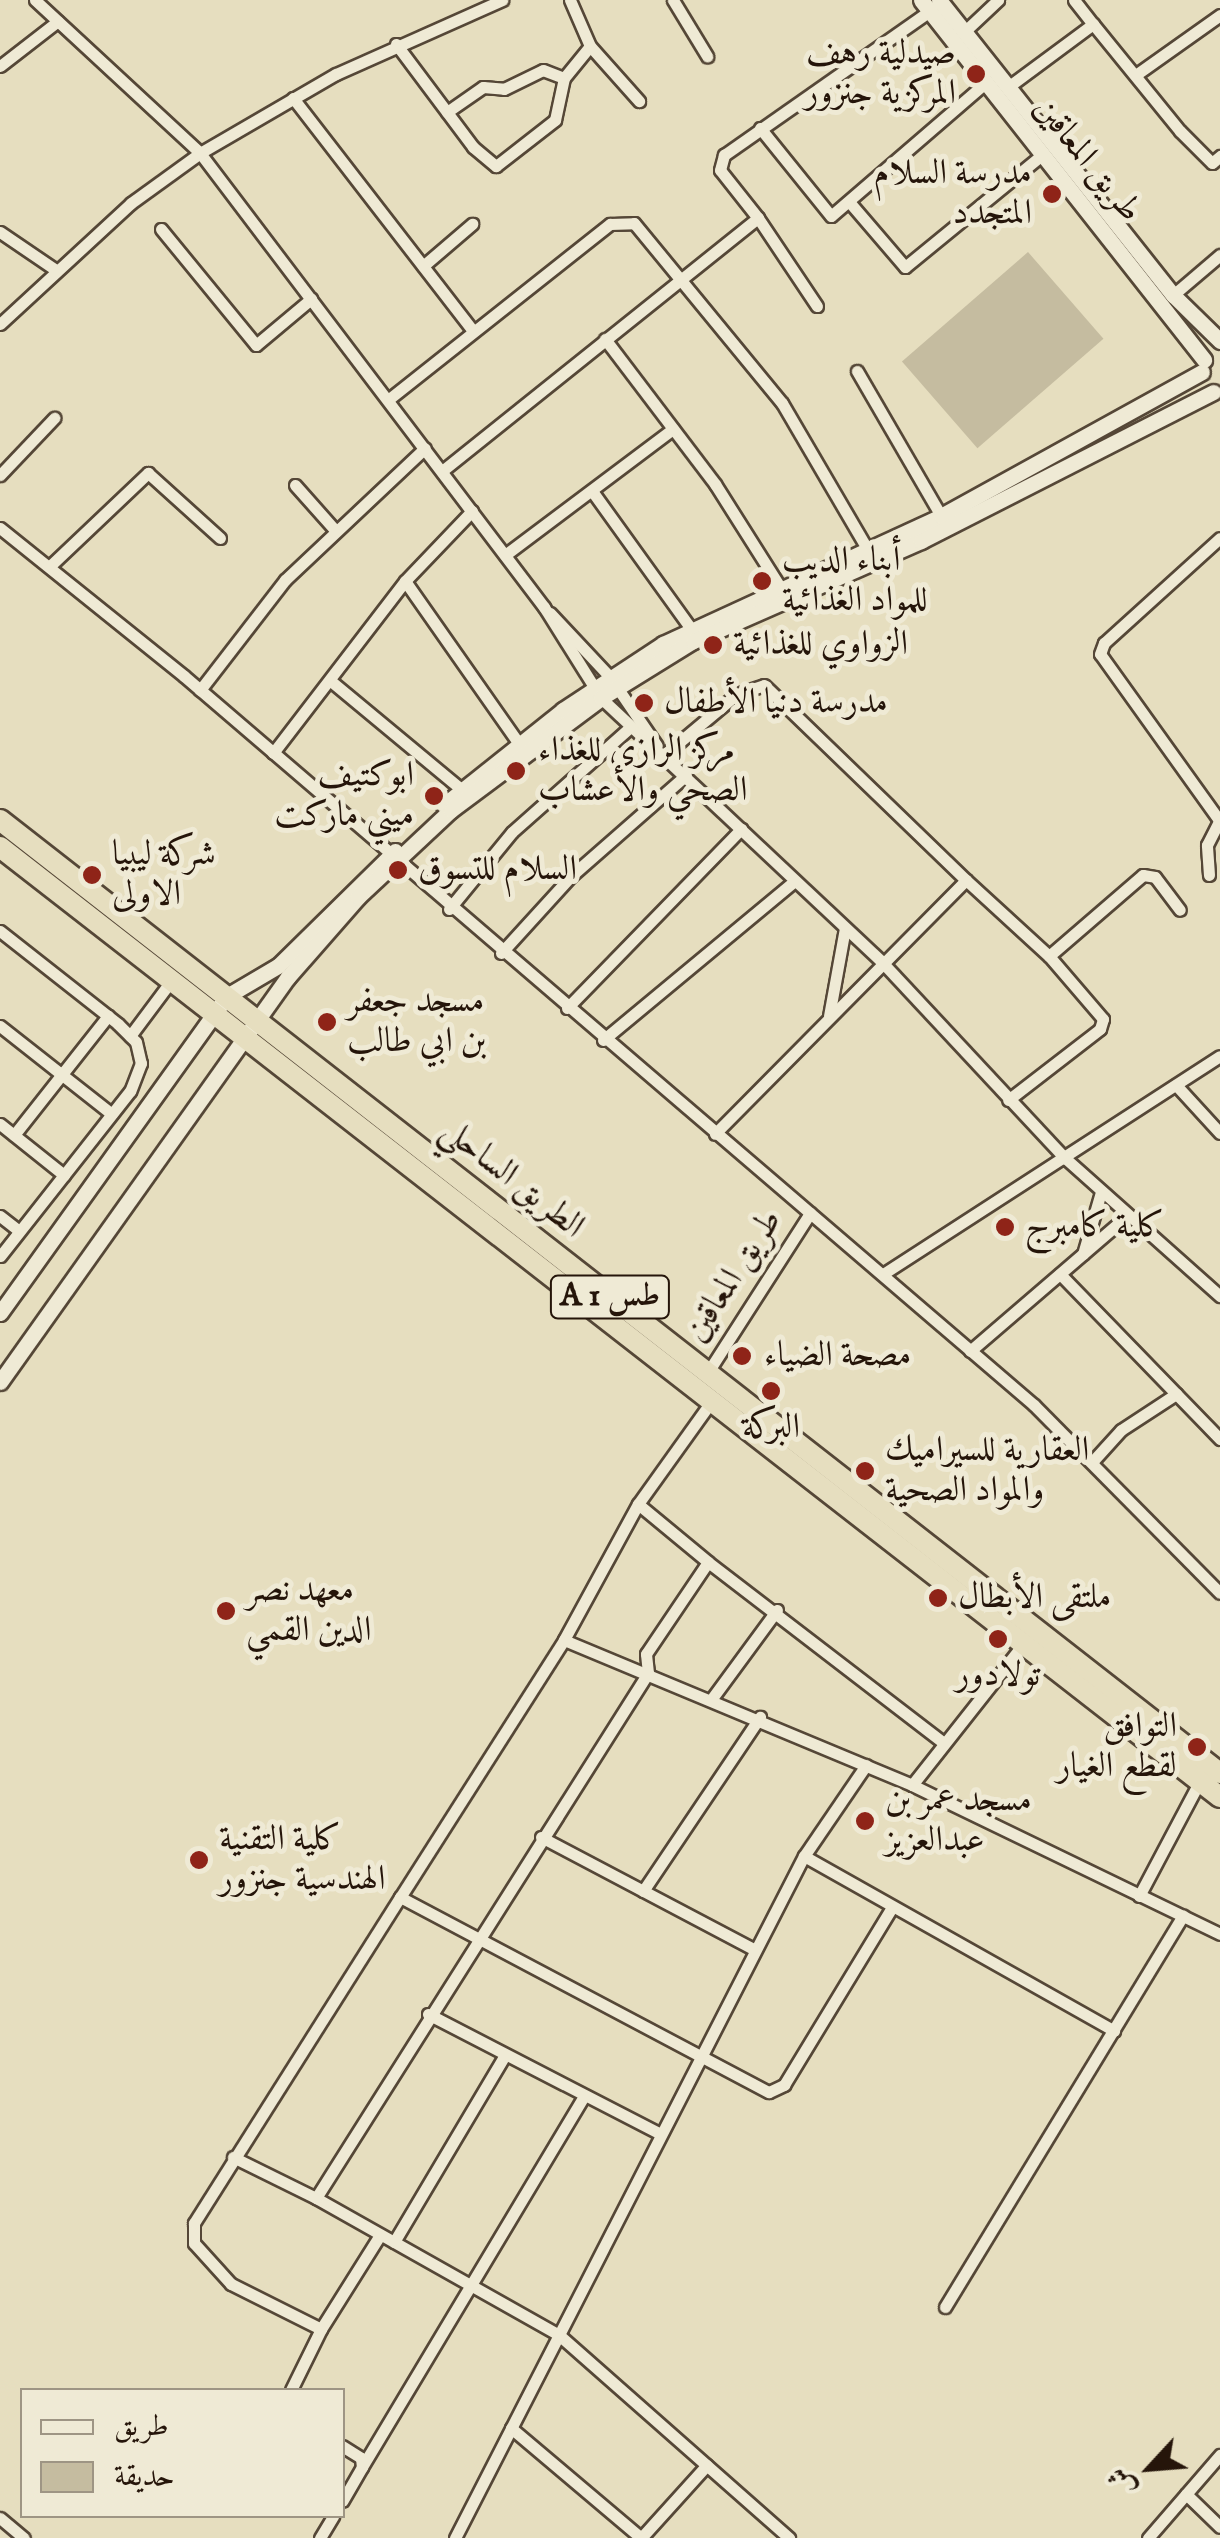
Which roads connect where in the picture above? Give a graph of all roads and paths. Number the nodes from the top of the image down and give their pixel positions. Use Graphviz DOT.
graph roads {
  1 [pos="35,0"];
  2 [pos="502,0"];
  3 [pos="570,0"];
  4 [pos="673,0"];
  5 [pos="998,0"];
  6 [pos="1074,0"];
  7 [pos="930,4"];
  8 [pos="1220,14"];
  9 [pos="58,21"];
  10 [pos="1094,24"];
  11 [pos="964,32"];
  12 [pos="396,44"];
  13 [pos="590,46"];
  14 [pos="707,56"];
  15 [pos="0,66"];
  16 [pos="1137,74"];
  17 [pos="564,78"];
  18 [pos="986,82"];
  19 [pos="1008,86"];
  20 [pos="293,98"];
  21 [pos="639,101"];
  22 [pos="447,112"];
  23 [pos="760,128"];
  24 [pos="200,154"];
  25 [pos="1044,154"];
  26 [pos="1220,156"];
  27 [pos="851,204"];
  28 [pos="758,218"];
  29 [pos="472,224"];
  30 [pos="161,229"];
  31 [pos="0,232"];
  32 [pos="1220,255"];
  33 [pos="423,266"];
  34 [pos="56,270"];
  35 [pos="679,280"];
  36 [pos="1173,294"];
  37 [pos="311,299"];
  38 [pos="817,306"];
  39 [pos="0,324"];
  40 [pos="474,331"];
  41 [pos="605,339"];
  42 [pos="1219,340"];
  43 [pos="1203,366"];
  44 [pos="856,371"];
  45 [pos="1217,394"];
  46 [pos="388,399"];
  47 [pos="54,418"];
  48 [pos="673,429"];
  49 [pos="425,448"];
  50 [pos="442,470"];
  51 [pos="0,475"];
  52 [pos="294,485"];
  53 [pos="592,491"];
  54 [pos="472,511"];
  55 [pos="941,516"];
  56 [pos="0,528"];
  57 [pos="334,529"];
  58 [pos="220,538"];
  59 [pos="1220,538"];
  60 [pos="868,550"];
  61 [pos="505,555"];
  62 [pos="51,565"];
  63 [pos="405,581"];
  64 [pos="780,587"];
  65 [pos="544,607"];
  66 [pos="691,629"];
  67 [pos="332,682"];
  68 [pos="614,682"];
  69 [pos="200,690"];
  70 [pos="598,693"];
  71 [pos="629,728"];
  72 [pos="519,744"];
  73 [pos="272,753"];
  74 [pos="663,753"];
  75 [pos="686,775"];
  76 [pos="461,789"];
  77 [pos="0,820"];
  78 [pos="1220,820"];
  79 [pos="741,828"];
  80 [pos="0,847"];
  81 [pos="392,859"];
  82 [pos="1209,876"];
  83 [pos="966,880"];
  84 [pos="794,882"];
  85 [pos="449,909"];
  86 [pos="1180,910"];
  87 [pos="846,928"];
  88 [pos="0,931"];
  89 [pos="501,953"];
  90 [pos="1048,956"];
  91 [pos="881,960"];
  92 [pos="172,982"];
  93 [pos="227,996"];
  94 [pos="566,1008"];
  95 [pos="212,1014"];
  96 [pos="108,1016"];
  97 [pos="828,1020"];
  98 [pos="261,1022"];
  99 [pos="0,1026"];
  100 [pos="130,1036"];
  101 [pos="247,1040"];
  102 [pos="603,1040"];
  103 [pos="1220,1056"];
  104 [pos="61,1074"];
  105 [pos="1176,1086"];
  106 [pos="1008,1100"];
  107 [pos="112,1114"];
  108 [pos="0,1124"];
  109 [pos="1220,1133"];
  110 [pos="715,1134"];
  111 [pos="14,1135"];
  112 [pos="1066,1158"];
  113 [pos="64,1175"];
  114 [pos="1101,1192"];
  115 [pos="810,1213"];
  116 [pos="0,1216"];
  117 [pos="1126,1216"];
  118 [pos="19,1230"];
  119 [pos="1082,1254"];
  120 [pos="0,1256"];
  121 [pos="883,1274"];
  122 [pos="1060,1274"];
  123 [pos="1220,1296"];
  124 [pos="0,1313"];
  125 [pos="970,1352"];
  126 [pos="3,1371"];
  127 [pos="708,1372"];
  128 [pos="1176,1394"];
  129 [pos="711,1402"];
  130 [pos="1220,1440"];
  131 [pos="1092,1462"];
  132 [pos="638,1504"];
  133 [pos="708,1562"];
  134 [pos="1218,1586"];
  135 [pos="778,1610"];
  136 [pos="564,1640"];
  137 [pos="1025,1642"];
  138 [pos="648,1673"];
  139 [pos="712,1697"];
  140 [pos="760,1717"];
  141 [pos="944,1744"];
  142 [pos="866,1766"];
  143 [pos="1210,1777"];
  144 [pos="912,1785"];
  145 [pos="1220,1798"];
  146 [pos="541,1837"];
  147 [pos="804,1856"];
  148 [pos="643,1891"];
  149 [pos="1139,1896"];
  150 [pos="400,1897"];
  151 [pos="891,1909"];
  152 [pos="1183,1916"];
  153 [pos="1220,1934"];
  154 [pos="475,1939"];
  155 [pos="755,1950"];
  156 [pos="428,2014"];
  157 [pos="1114,2031"];
  158 [pos="701,2051"];
  159 [pos="505,2055"];
  160 [pos="584,2096"];
  161 [pos="660,2134"];
  162 [pos="234,2157"];
  163 [pos="316,2198"];
  164 [pos="380,2235"];
  165 [pos="394,2242"];
  166 [pos="472,2285"];
  167 [pos="945,2307"];
  168 [pos="321,2329"];
  169 [pos="560,2335"];
  170 [pos="292,2388"];
  171 [pos="512,2428"];
  172 [pos="345,2448"];
  173 [pos="1220,2455"];
  174 [pos="707,2465"];
  175 [pos="362,2467"];
  176 [pos="1186,2494"];
  177 [pos="345,2496"];
  178 [pos="0,2518"];
  179 [pos="1220,2527"];
  180 [pos="24,2538"];
  181 [pos="454,2538"];
  182 [pos="641,2538"];
  183 [pos="789,2538"];
  184 [pos="1148,2538"];
  1 -- 9 [label="street"];
  2 -- 12 [label="street"];
  3 -- 13 [label="street"];
  4 -- 14 [label="street"];
  5 -- 11 [label="street"];
  6 -- 10 [label="street"];
  7 -- 11 [label="street, طريق المعاقين"];
  7 -- 18 [label="street, طريق المعاقين"];
  7 -- 23 [label="street"];
  8 -- 16 [label="street"];
  9 -- 15 [label="street"];
  9 -- 24 [label="street"];
  10 -- 16 [label="street"];
  10 -- 19 [label="street"];
  11 -- 19 [label="street, طريق المعاقين"];
  12 -- 20 [label="street"];
  12 -- 22 [label="street"];
  13 -- 17 [label="street"];
  13 -- 21 [label="street"];
  16 -- 26 [label="street"];
  17 -- 22 [label="street"];
  17 -- 22 [label="street"];
  18 -- 25 [label="street, طريق المعاقين"];
  18 -- 27 [label="street"];
  19 -- 36 [label="street, طريق المعاقين"];
  20 -- 24 [label="street"];
  20 -- 33 [label="street"];
  23 -- 27 [label="street"];
  23 -- 28 [label="street"];
  24 -- 34 [label="street"];
  24 -- 37 [label="street"];
  25 -- 27 [label="street"];
  25 -- 43 [label="street, طريق المعاقين"];
  28 -- 35 [label="street"];
  28 -- 38 [label="street"];
  29 -- 33 [label="street"];
  30 -- 37 [label="street"];
  31 -- 34 [label="street"];
  32 -- 36 [label="street"];
  33 -- 40 [label="street"];
  34 -- 39 [label="street"];
  35 -- 40 [label="street"];
  35 -- 41 [label="street"];
  35 -- 60 [label="street"];
  36 -- 42 [label="street, طريق المعاقين"];
  37 -- 46 [label="street"];
  40 -- 46 [label="street"];
  41 -- 48 [label="street"];
  41 -- 50 [label="street"];
  42 -- 43 [label="street"];
  43 -- 45 [label="street, طريق المعاقين"];
  43 -- 55 [label="street"];
  44 -- 55 [label="street"];
  45 -- 68 [label="street"];
  46 -- 49 [label="street"];
  47 -- 51 [label="street"];
  48 -- 53 [label="street"];
  48 -- 64 [label="street"];
  49 -- 50 [label="street"];
  49 -- 57 [label="street"];
  50 -- 54 [label="street"];
  52 -- 57 [label="street"];
  53 -- 61 [label="street"];
  53 -- 66 [label="street"];
  54 -- 61 [label="street"];
  54 -- 63 [label="street"];
  55 -- 60 [label="street"];
  56 -- 62 [label="street"];
  57 -- 69 [label="street"];
  58 -- 62 [label="street"];
  59 -- 78 [label="street"];
  60 -- 64 [label="street"];
  61 -- 65 [label="street"];
  62 -- 69 [label="street"];
  63 -- 67 [label="street"];
  63 -- 72 [label="street"];
  64 -- 66 [label="street"];
  65 -- 68 [label="street"];
  65 -- 70 [label="street"];
  66 -- 68 [label="street"];
  67 -- 73 [label="street"];
  67 -- 76 [label="street"];
  68 -- 70 [label="street"];
  68 -- 74 [label="street"];
  69 -- 73 [label="street"];
  70 -- 71 [label="street"];
  70 -- 72 [label="street"];
  70 -- 81 [label="street"];
  71 -- 74 [label="street"];
  71 -- 85 [label="street"];
  72 -- 76 [label="street"];
  73 -- 81 [label="street"];
  74 -- 75 [label="street"];
  74 -- 83 [label="street"];
  75 -- 79 [label="street"];
  75 -- 89 [label="street"];
  76 -- 81 [label="street"];
  77 -- 93 [label="highway, الطريق الساحلي / A 1 طس"];
  78 -- 82 [label="street"];
  79 -- 84 [label="street"];
  79 -- 94 [label="street"];
  80 -- 92 [label="highway, الطريق الساحلي / A 1 طس"];
  81 -- 85 [label="street"];
  81 -- 93 [label="street"];
  81 -- 98 [label="street"];
  83 -- 90 [label="street"];
  83 -- 91 [label="street"];
  84 -- 87 [label="street"];
  84 -- 102 [label="street"];
  85 -- 89 [label="street"];
  86 -- 90 [label="street"];
  87 -- 91 [label="street"];
  87 -- 97 [label="street"];
  88 -- 96 [label="street"];
  89 -- 94 [label="street"];
  90 -- 106 [label="street"];
  91 -- 97 [label="street"];
  91 -- 106 [label="street"];
  92 -- 95 [label="highway, الطريق الساحلي / A 1 طس"];
  92 -- 100 [label="street"];
  93 -- 95 [label="street"];
  93 -- 98 [label="highway, الطريق الساحلي / A 1 طس"];
  94 -- 102 [label="street"];
  95 -- 101 [label="highway, الطريق الساحلي / A 1 طس"];
  95 -- 124 [label="street"];
  96 -- 100 [label="street"];
  96 -- 104 [label="street"];
  97 -- 110 [label="street"];
  98 -- 101 [label="street"];
  98 -- 127 [label="highway, الطريق الساحلي / A 1 طس"];
  99 -- 104 [label="street"];
  100 -- 107 [label="street"];
  101 -- 126 [label="street"];
  101 -- 129 [label="highway, الطريق الساحلي / A 1 طس"];
  102 -- 110 [label="street"];
  103 -- 105 [label="street"];
  104 -- 107 [label="street"];
  104 -- 111 [label="street"];
  105 -- 109 [label="street"];
  105 -- 112 [label="street"];
  106 -- 112 [label="street"];
  107 -- 113 [label="street"];
  108 -- 111 [label="street"];
  110 -- 115 [label="street"];
  111 -- 113 [label="street"];
  112 -- 114 [label="street"];
  112 -- 121 [label="street"];
  113 -- 118 [label="street"];
  114 -- 117 [label="street"];
  114 -- 119 [label="street"];
  115 -- 121 [label="street"];
  115 -- 127 [label="street, طريق المعاقين"];
  116 -- 118 [label="street"];
  117 -- 119 [label="street"];
  117 -- 123 [label="street"];
  118 -- 120 [label="street"];
  119 -- 122 [label="street"];
  121 -- 125 [label="street"];
  122 -- 125 [label="street"];
  122 -- 128 [label="street"];
  125 -- 131 [label="street"];
  127 -- 143 [label="highway, الطريق الساحلي / A 1 طس"];
  128 -- 130 [label="street"];
  128 -- 131 [label="street"];
  129 -- 132 [label="street"];
  129 -- 137 [label="highway, الطريق الساحلي / A 1 طس"];
  131 -- 134 [label="street"];
  132 -- 133 [label="street"];
  132 -- 136 [label="street"];
  133 -- 135 [label="street"];
  133 -- 138 [label="street"];
  135 -- 139 [label="street"];
  135 -- 141 [label="street"];
  136 -- 138 [label="street"];
  136 -- 150 [label="street"];
  137 -- 141 [label="street"];
  137 -- 143 [label="highway, الطريق الساحلي / A 1 طس"];
  138 -- 139 [label="street"];
  138 -- 146 [label="street"];
  139 -- 140 [label="street"];
  140 -- 142 [label="street"];
  140 -- 148 [label="street"];
  141 -- 144 [label="street"];
  142 -- 144 [label="street"];
  142 -- 147 [label="street"];
  143 -- 145 [label="highway, الطريق الساحلي / A 1 طس"];
  143 -- 149 [label="street"];
  144 -- 149 [label="street"];
  146 -- 148 [label="street"];
  146 -- 154 [label="street"];
  147 -- 151 [label="street"];
  147 -- 155 [label="street"];
  148 -- 155 [label="street"];
  149 -- 152 [label="street"];
  150 -- 154 [label="street"];
  150 -- 162 [label="street"];
  151 -- 157 [label="street"];
  151 -- 158 [label="street"];
  152 -- 153 [label="street"];
  152 -- 157 [label="street"];
  154 -- 156 [label="street"];
  154 -- 158 [label="street"];
  155 -- 158 [label="street"];
  156 -- 159 [label="street"];
  156 -- 163 [label="street"];
  157 -- 167 [label="street"];
  158 -- 161 [label="street"];
  159 -- 160 [label="street"];
  159 -- 165 [label="street"];
  160 -- 161 [label="street"];
  160 -- 166 [label="street"];
  161 -- 169 [label="street"];
  162 -- 163 [label="street"];
  162 -- 168 [label="street"];
  163 -- 164 [label="street"];
  164 -- 165 [label="street"];
  164 -- 168 [label="street"];
  165 -- 166 [label="street"];
  166 -- 169 [label="street"];
  166 -- 175 [label="street"];
  168 -- 170 [label="street"];
  169 -- 171 [label="street"];
  169 -- 174 [label="street"];
  171 -- 181 [label="street"];
  171 -- 182 [label="street"];
  172 -- 175 [label="street"];
  173 -- 176 [label="street"];
  174 -- 182 [label="street"];
  174 -- 183 [label="street"];
  175 -- 177 [label="street"];
  176 -- 179 [label="street"];
  176 -- 184 [label="street"];
  178 -- 180 [label="street"];
}
